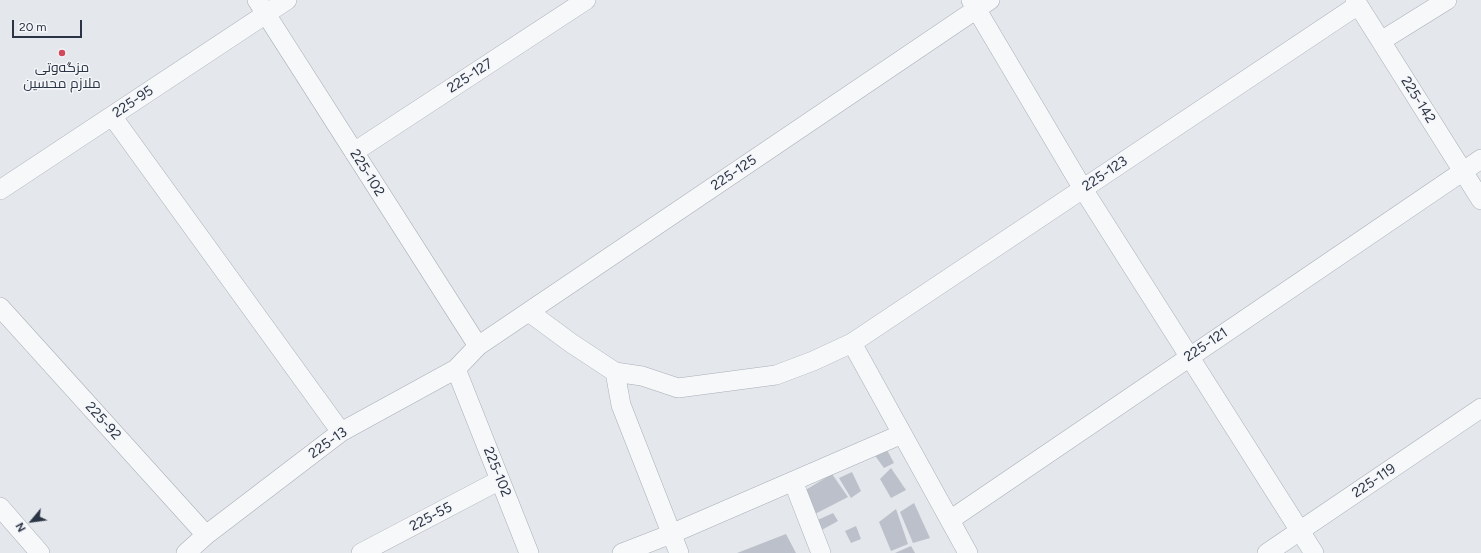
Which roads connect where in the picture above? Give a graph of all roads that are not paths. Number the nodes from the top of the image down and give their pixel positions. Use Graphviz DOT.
graph roads {
  1 [pos="287,0"];
  2 [pos="586,0"];
  3 [pos="1447,0"];
  4 [pos="1357,2"];
  5 [pos="979,3"];
  6 [pos="261,7"];
  7 [pos="1381,41"];
  8 [pos="112,116"];
  9 [pos="354,152"];
  10 [pos="1481,159"];
  11 [pos="1462,171"];
  12 [pos="1083,189"];
  13 [pos="0,190"];
  14 [pos="1481,200"];
  15 [pos="0,307"];
  16 [pos="529,312"];
  17 [pos="852,343"];
  18 [pos="478,346"];
  19 [pos="1190,357"];
  20 [pos="456,369"];
  21 [pos="615,372"];
  22 [pos="1481,408"];
  23 [pos="341,432"];
  24 [pos="902,434"];
  25 [pos="500,480"];
  26 [pos="793,481"];
  27 [pos="0,507"];
  28 [pos="950,520"];
  29 [pos="1300,531"];
  30 [pos="206,534"];
  31 [pos="671,534"];
  32 [pos="40,553"];
  33 [pos="186,553"];
  34 [pos="361,553"];
  35 [pos="529,553"];
  36 [pos="622,553"];
  37 [pos="679,553"];
  38 [pos="821,553"];
  39 [pos="968,553"];
  40 [pos="1267,553"];
  41 [pos="1314,553"];
  1 -- 6 [label="street, 225-95"];
  2 -- 9 [label="street, 225-127"];
  3 -- 7 [label="street"];
  4 -- 7 [label="street, 225-142"];
  4 -- 12 [label="street, 225-123"];
  5 -- 12 [label="street"];
  5 -- 16 [label="street, 225-125"];
  6 -- 8 [label="street, 225-95"];
  6 -- 9 [label="street, 225-102"];
  7 -- 11 [label="street, 225-142"];
  8 -- 13 [label="street, 225-95"];
  8 -- 23 [label="street"];
  9 -- 18 [label="street, 225-102"];
  10 -- 11 [label="street, 225-121"];
  11 -- 14 [label="street, 225-142"];
  11 -- 19 [label="street, 225-121"];
  12 -- 17 [label="street, 225-123"];
  12 -- 19 [label="street"];
  15 -- 30 [label="street, 225-92"];
  16 -- 18 [label="street, 225-125"];
  16 -- 21 [label="street"];
  17 -- 21 [label="street, 225-123"];
  17 -- 24 [label="street"];
  18 -- 20 [label="street, 225-13"];
  19 -- 28 [label="street, 225-121"];
  19 -- 29 [label="street"];
  20 -- 23 [label="street, 225-13"];
  20 -- 25 [label="street, 225-102"];
  21 -- 31 [label="street"];
  22 -- 29 [label="street, 225-119"];
  23 -- 30 [label="street, 225-13"];
  24 -- 26 [label="street"];
  24 -- 28 [label="street"];
  25 -- 34 [label="street, 225-55"];
  25 -- 35 [label="street, 225-102"];
  26 -- 31 [label="street"];
  26 -- 38 [label="street"];
  27 -- 32 [label="street"];
  28 -- 39 [label="street"];
  29 -- 40 [label="street, 225-119"];
  29 -- 41 [label="street"];
  30 -- 33 [label="street, 225-13"];
  31 -- 36 [label="street"];
  31 -- 37 [label="street"];
}
